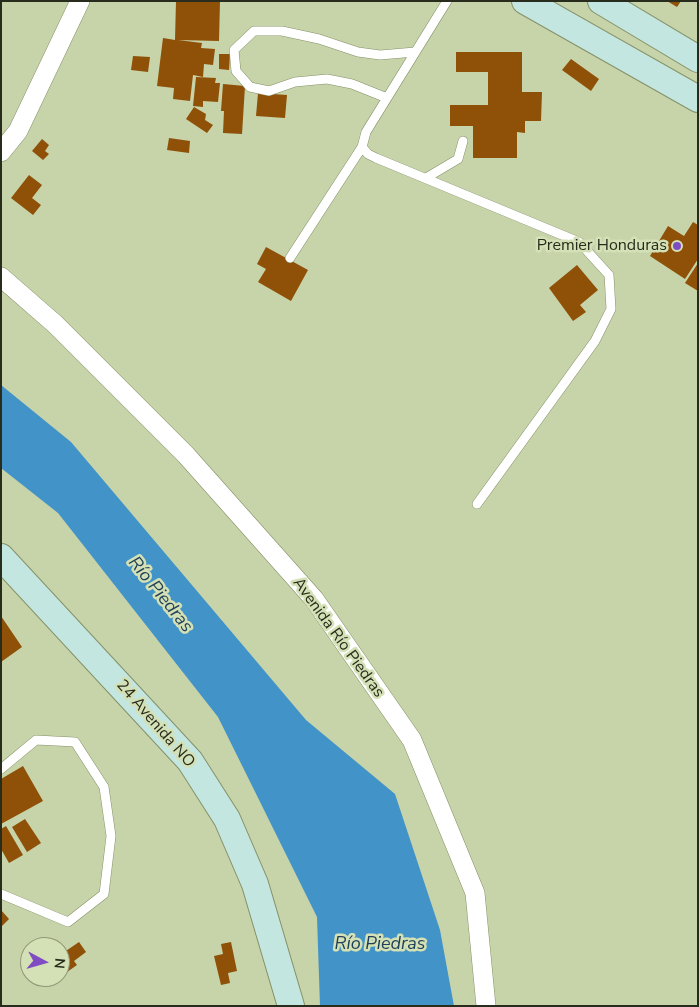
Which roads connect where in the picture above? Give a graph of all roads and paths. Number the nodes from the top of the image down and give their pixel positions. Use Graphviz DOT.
graph roads {
  1 [pos="80,1"];
  2 [pos="447,1"];
  3 [pos="525,1"];
  4 [pos="605,2"];
  5 [pos="415,52"];
  6 [pos="698,59"];
  7 [pos="387,98"];
  8 [pos="698,99"];
  9 [pos="463,141"];
  10 [pos="362,147"];
  11 [pos="1,152"];
  12 [pos="426,178"];
  13 [pos="290,258"];
  14 [pos="1,277"];
  15 [pos="477,504"];
  16 [pos="1,557"];
  17 [pos="1,769"];
  18 [pos="1,894"];
  19 [pos="291,1006"];
  20 [pos="486,1006"];
  1 -- 11 [label="street"];
  2 -- 5 [label="lane"];
  3 -- 8 [label="street"];
  4 -- 6 [label="street"];
  5 -- 7 [label="lane"];
  5 -- 7 [label="lane"];
  7 -- 10 [label="lane"];
  9 -- 12 [label="lane"];
  10 -- 12 [label="lane"];
  10 -- 13 [label="lane"];
  12 -- 15 [label="lane"];
  14 -- 20 [label="street, Avenida Río Piedras"];
  16 -- 19 [label="street, 24 Avenida NO"];
  17 -- 18 [label="lane"];
}
